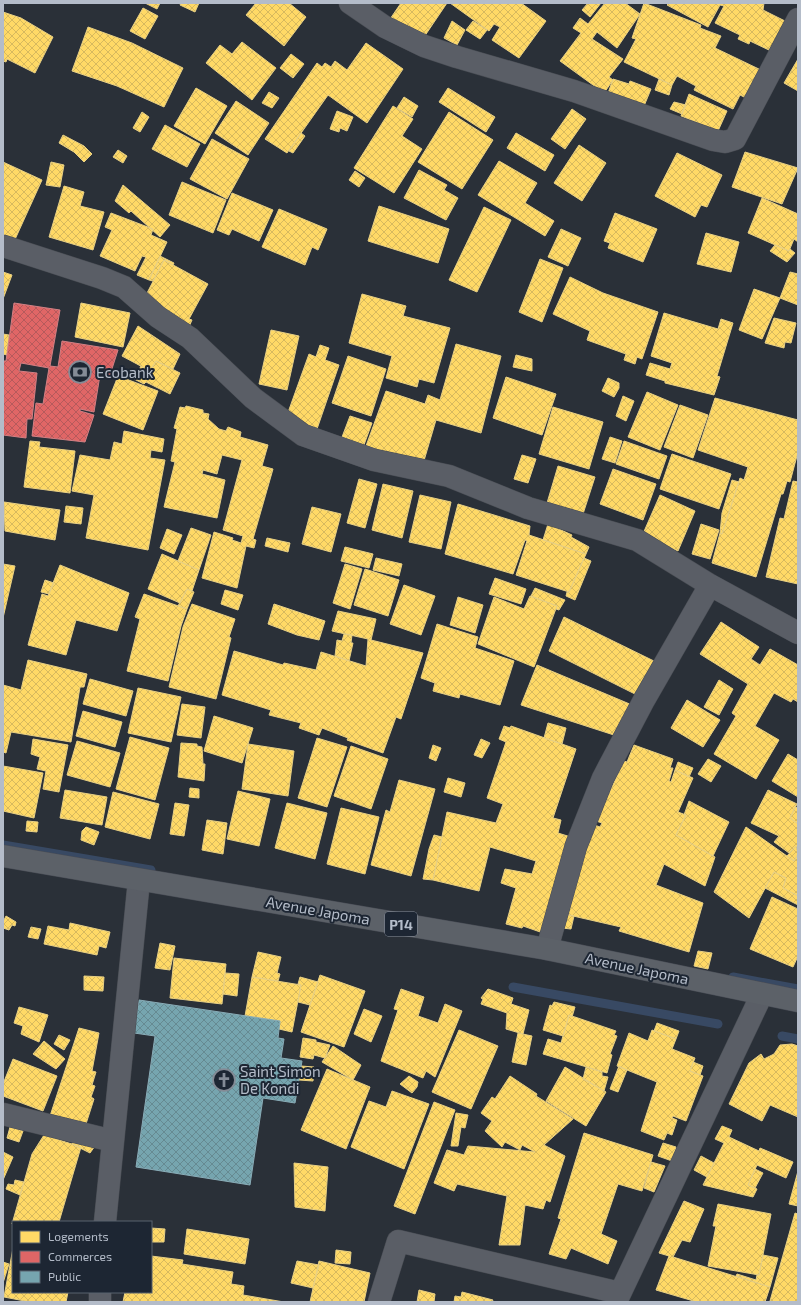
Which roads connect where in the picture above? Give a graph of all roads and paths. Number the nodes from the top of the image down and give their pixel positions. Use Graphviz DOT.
graph roads {
  1 [pos="350,3"];
  2 [pos="798,19"];
  3 [pos="3,246"];
  4 [pos="710,585"];
  5 [pos="798,633"];
  6 [pos="3,856"];
  7 [pos="139,880"];
  8 [pos="547,949"];
  9 [pos="762,994"];
  10 [pos="798,1001"];
  11 [pos="3,1114"];
  12 [pos="113,1141"];
  13 [pos="105,1221"];
  14 [pos="618,1298"];
  15 [pos="379,1302"];
  1 -- 2 [label="street"];
  3 -- 4 [label="street"];
  4 -- 5 [label="street"];
  4 -- 8 [label="street"];
  6 -- 7 [label="main road, Avenue Japoma / P14"];
  7 -- 8 [label="main road, Avenue Japoma / P14"];
  7 -- 12 [label="street"];
  8 -- 9 [label="main road, Avenue Japoma / P14"];
  9 -- 10 [label="main road, Avenue Japoma / P14"];
  9 -- 14 [label="street"];
  11 -- 12 [label="street"];
  12 -- 13 [label="street"];
  14 -- 15 [label="street"];
}
